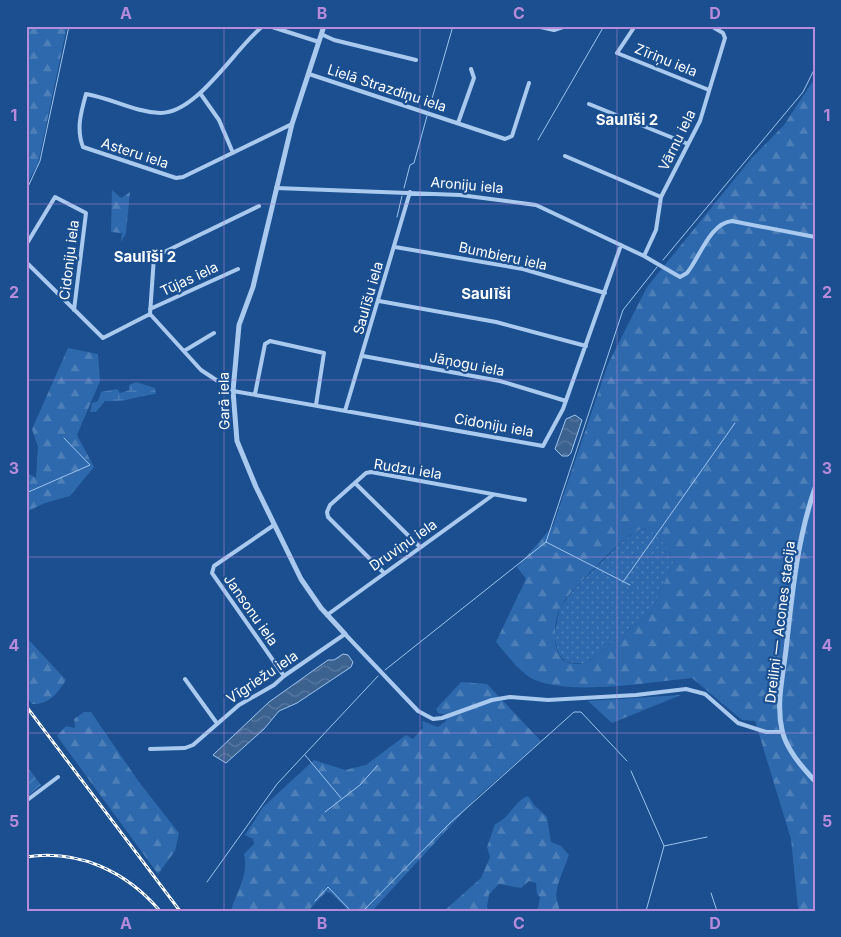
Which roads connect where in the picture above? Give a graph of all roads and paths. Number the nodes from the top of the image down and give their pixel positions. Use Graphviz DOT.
graph roads {
  1 [pos="262,26"];
  2 [pos="269,26"];
  3 [pos="324,26"];
  4 [pos="536,26"];
  5 [pos="566,26"];
  6 [pos="635,26"];
  7 [pos="711,26"];
  8 [pos="321,34"];
  9 [pos="319,42"];
  10 [pos="416,60"];
  11 [pos="471,70"];
  12 [pos="309,74"];
  13 [pos="529,84"];
  14 [pos="709,90"];
  15 [pos="200,93"];
  16 [pos="588,104"];
  17 [pos="458,123"];
  18 [pos="292,124"];
  19 [pos="688,144"];
  20 [pos="234,153"];
  21 [pos="565,156"];
  22 [pos="276,188"];
  23 [pos="410,192"];
  24 [pos="661,197"];
  25 [pos="259,206"];
  26 [pos="815,237"];
  27 [pos="26,245"];
  28 [pos="621,245"];
  29 [pos="395,247"];
  30 [pos="644,256"];
  31 [pos="26,262"];
  32 [pos="238,269"];
  33 [pos="605,293"];
  34 [pos="379,300"];
  35 [pos="150,309"];
  36 [pos="74,310"];
  37 [pos="150,314"];
  38 [pos="214,333"];
  39 [pos="586,346"];
  40 [pos="184,351"];
  41 [pos="363,356"];
  42 [pos="233,390"];
  43 [pos="256,394"];
  44 [pos="566,401"];
  45 [pos="316,405"];
  46 [pos="345,410"];
  47 [pos="355,483"];
  48 [pos="815,488"];
  49 [pos="493,495"];
  50 [pos="525,500"];
  51 [pos="274,525"];
  52 [pos="420,547"];
  53 [pos="384,572"];
  54 [pos="327,615"];
  55 [pos="345,634"];
  56 [pos="284,676"];
  57 [pos="185,679"];
  58 [pos="216,722"];
  59 [pos="782,732"];
  60 [pos="150,750"];
  61 [pos="58,777"];
  62 [pos="815,781"];
  63 [pos="26,801"];
  1 -- 15 [label="street, Asteru iela"];
  2 -- 9 [label="street"];
  3 -- 8 [label="street, Garā iela"];
  4 -- 5 [label="street"];
  6 -- 14 [label="street, Zīriņu iela"];
  7 -- 14 [label="street, Vārnu iela"];
  8 -- 9 [label="street, Garā iela"];
  8 -- 10 [label="street"];
  9 -- 12 [label="street, Garā iela"];
  11 -- 17 [label="street, Lielā Strazdiņu iela"];
  12 -- 17 [label="street, Lielā Strazdiņu iela"];
  12 -- 18 [label="street, Garā iela"];
  13 -- 17 [label="street, Lielā Strazdiņu iela"];
  14 -- 19 [label="street, Vārnu iela"];
  15 -- 20 [label="street"];
  15 -- 20 [label="street, Asteru iela"];
  16 -- 19 [label="street"];
  18 -- 20 [label="street, Asteru iela"];
  18 -- 22 [label="street, Garā iela"];
  19 -- 24 [label="street, Vārnu iela"];
  21 -- 24 [label="street"];
  22 -- 23 [label="street, Aroniju iela"];
  22 -- 42 [label="street, Garā iela"];
  23 -- 28 [label="street, Aroniju iela"];
  23 -- 29 [label="street, Saulīšu iela"];
  24 -- 30 [label="street, Vārnu iela"];
  25 -- 35 [label="street"];
  26 -- 30 [label="street, Aroniju iela"];
  27 -- 36 [label="street, Cidoniju iela"];
  28 -- 30 [label="street, Aroniju iela"];
  28 -- 33 [label="street, Cidoniju iela"];
  29 -- 33 [label="street, Bumbieru iela"];
  29 -- 34 [label="street, Saulīšu iela"];
  31 -- 36 [label="street, Cidoniju iela"];
  32 -- 35 [label="street, Tūjas iela"];
  33 -- 39 [label="street, Cidoniju iela"];
  34 -- 39 [label="street"];
  34 -- 41 [label="street, Saulīšu iela"];
  35 -- 37 [label="street"];
  36 -- 37 [label="street, Cidoniju iela"];
  37 -- 40 [label="street, Cidoniju iela"];
  38 -- 40 [label="street"];
  39 -- 44 [label="street, Cidoniju iela"];
  40 -- 42 [label="street, Cidoniju iela"];
  41 -- 44 [label="street, Jāņogu iela"];
  41 -- 46 [label="street, Saulīšu iela"];
  42 -- 43 [label="street, Cidoniju iela"];
  42 -- 51 [label="street, Garā iela"];
  43 -- 45 [label="street, Cidoniju iela"];
  43 -- 45 [label="street"];
  44 -- 46 [label="street, Cidoniju iela"];
  45 -- 46 [label="street, Cidoniju iela"];
  47 -- 49 [label="street, Rudzu iela"];
  47 -- 52 [label="street"];
  47 -- 53 [label="street, Rudzu iela"];
  48 -- 59 [label="street, Dreiliņi — Acones stacija"];
  49 -- 50 [label="street, Rudzu iela"];
  49 -- 52 [label="street, Druviņu iela"];
  51 -- 54 [label="street, Garā iela"];
  51 -- 56 [label="street, Jansonu iela"];
  52 -- 53 [label="street, Druviņu iela"];
  53 -- 54 [label="street, Druviņu iela"];
  54 -- 55 [label="street, Garā iela"];
  55 -- 56 [label="street, Vīgriežu iela"];
  55 -- 59 [label="street, Garā iela"];
  56 -- 58 [label="street, Vīgriežu iela"];
  57 -- 58 [label="street"];
  58 -- 60 [label="street, Vīgriežu iela"];
  59 -- 62 [label="street, Dreiliņi — Acones stacija"];
  61 -- 63 [label="street"];
}
